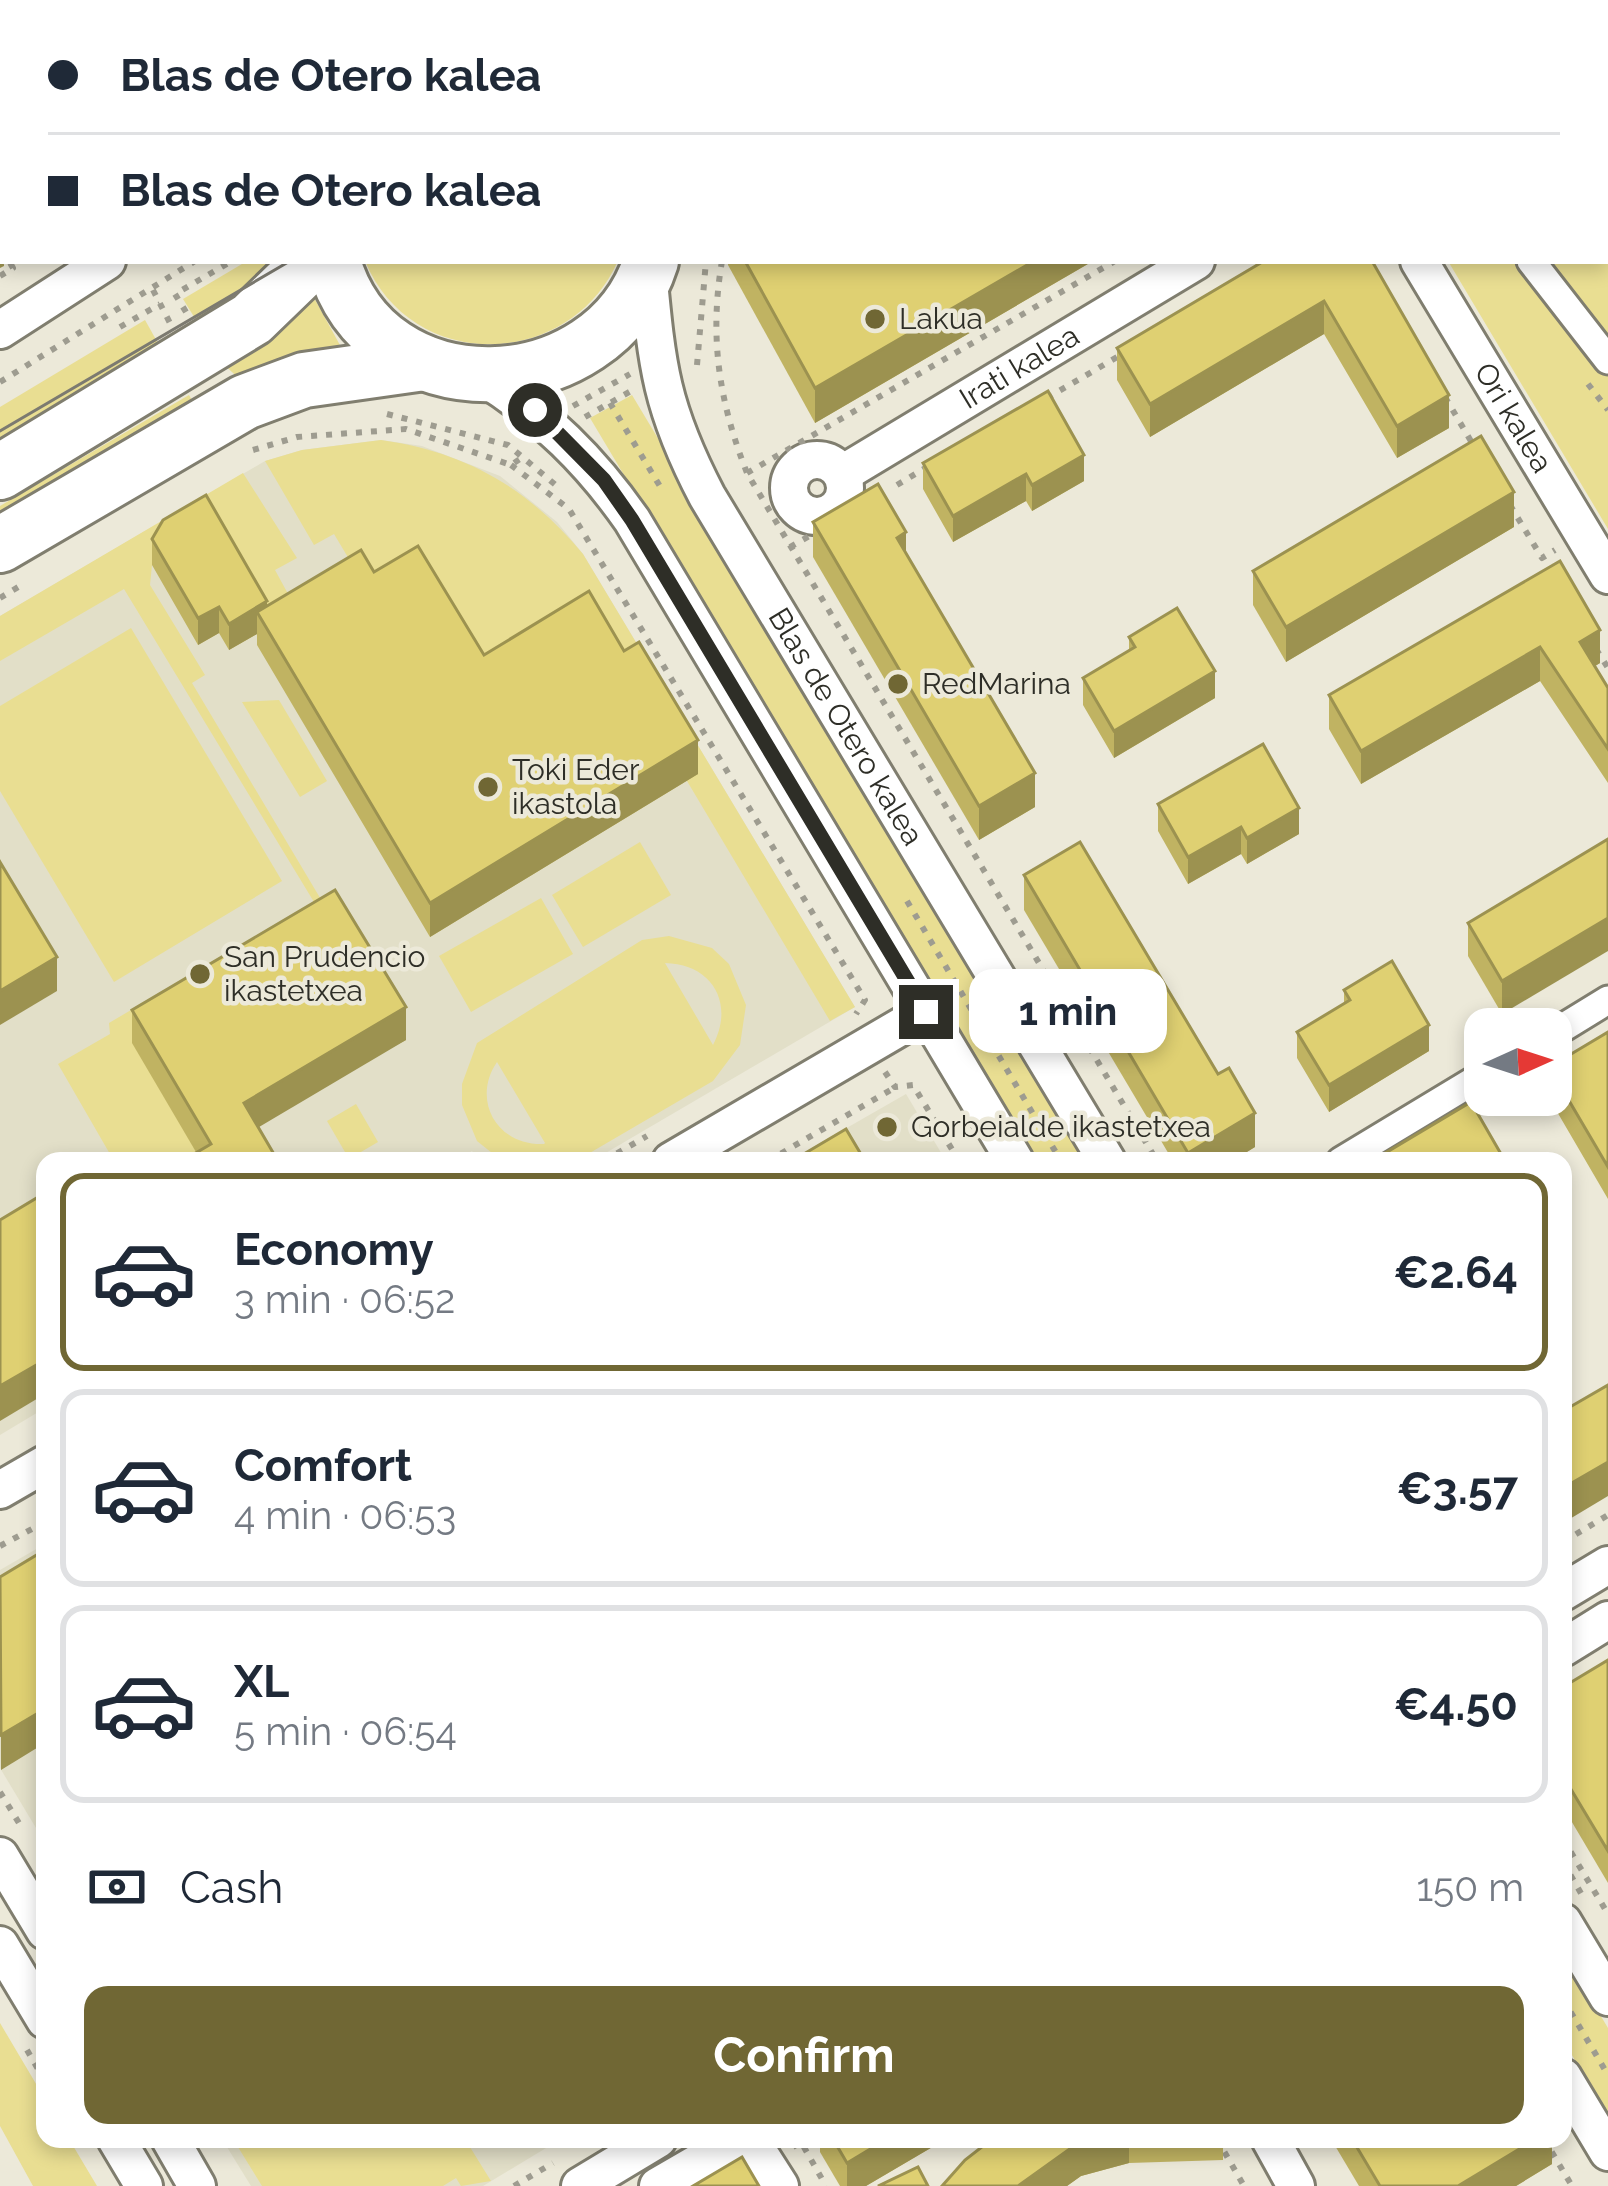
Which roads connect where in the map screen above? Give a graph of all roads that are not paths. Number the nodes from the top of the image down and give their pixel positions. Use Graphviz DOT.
graph roads {
  1 [pos="102,264"];
  2 [pos="309,264"];
  3 [pos="334,264"];
  4 [pos="1191,264"];
  5 [pos="1421,264"];
  6 [pos="1533,264"];
  7 [pos="650,266"];
  8 [pos="0,330"];
  9 [pos="1608,360"];
  10 [pos="424,363"];
  11 [pos="483,377"];
  12 [pos="0,472"];
  13 [pos="842,474"];
  14 [pos="12,564"];
  15 [pos="1608,575"];
  16 [pos="1608,1000"];
  17 [pos="926,1012"];
  18 [pos="1572,1021"];
  19 [pos="1464,1087"];
  20 [pos="686,1152"];
  21 [pos="1010,1152"];
  22 [pos="1102,1152"];
  23 [pos="1356,1152"];
  24 [pos="36,1469"];
  25 [pos="0,1490"];
  26 [pos="1608,1565"];
  27 [pos="1572,1587"];
  28 [pos="1608,1620"];
  29 [pos="1572,1642"];
  30 [pos="0,1856"];
  31 [pos="36,1915"];
  32 [pos="1572,1937"];
  33 [pos="0,1946"];
  34 [pos="1608,1997"];
  35 [pos="36,2005"];
  36 [pos="1572,2092"];
  37 [pos="121,2148"];
  38 [pos="175,2148"];
  39 [pos="643,2148"];
  40 [pos="723,2148"];
  41 [pos="756,2148"];
  42 [pos="1275,2148"];
  43 [pos="1608,2152"];
  44 [pos="144,2186"];
  45 [pos="197,2186"];
  46 [pos="580,2186"];
  47 [pos="658,2186"];
  48 [pos="780,2186"];
  49 [pos="1296,2186"];
  1 -- 8 [label="street"];
  2 -- 12 [label="main road"];
  3 -- 10 [label="main road"];
  4 -- 13 [label="street, Irati kalea"];
  5 -- 15 [label="street, Ori kalea"];
  6 -- 9 [label="street"];
  7 -- 11 [label="main road"];
  7 -- 22 [label="street, Blas de Otero kalea"];
  10 -- 11 [label="main road"];
  10 -- 14 [label="main road"];
  11 -- 17 [label="street"];
  16 -- 18 [label="street"];
  17 -- 20 [label="street"];
  17 -- 21 [label="street"];
  19 -- 23 [label="street"];
  24 -- 25 [label="street"];
  26 -- 27 [label="street"];
  28 -- 29 [label="street"];
  30 -- 31 [label="street"];
  32 -- 34 [label="street"];
  33 -- 35 [label="street"];
  36 -- 43 [label="street"];
  37 -- 44 [label="street"];
  38 -- 45 [label="street"];
  39 -- 46 [label="street"];
  40 -- 47 [label="street"];
  41 -- 48 [label="street"];
  42 -- 49 [label="street"];
}
